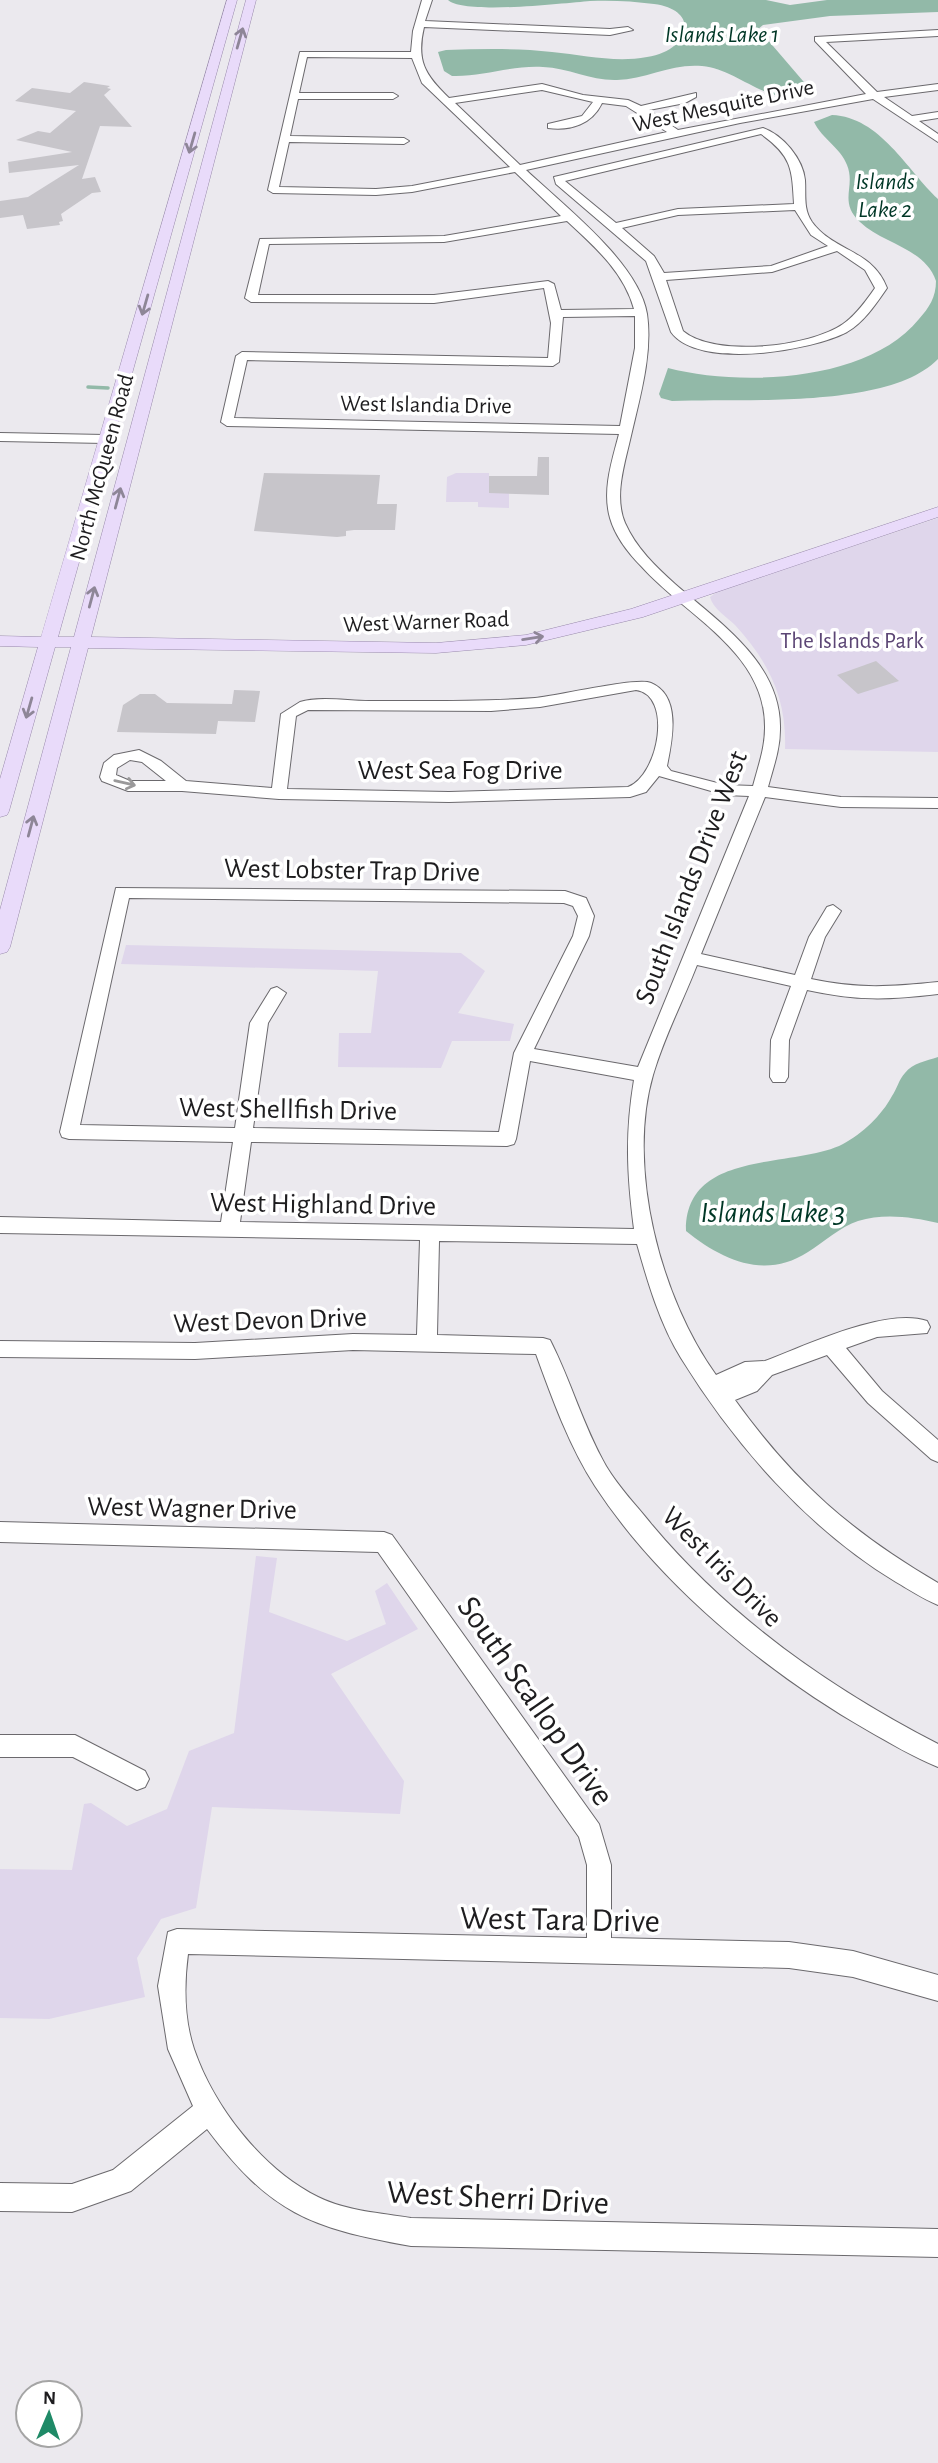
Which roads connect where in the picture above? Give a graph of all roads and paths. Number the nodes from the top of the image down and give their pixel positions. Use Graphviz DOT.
graph roads {
  1 [pos="232,0"];
  2 [pos="251,0"];
  3 [pos="427,0"];
  4 [pos="420,24"];
  5 [pos="628,30"];
  6 [pos="936,35"];
  7 [pos="415,55"];
  8 [pos="938,87"];
  9 [pos="875,94"];
  10 [pos="692,95"];
  11 [pos="294,96"];
  12 [pos="393,96"];
  13 [pos="599,100"];
  14 [pos="447,102"];
  15 [pos="640,109"];
  16 [pos="938,116"];
  17 [pos="913,119"];
  18 [pos="552,125"];
  19 [pos="677,134"];
  20 [pos="284,139"];
  21 [pos="938,139"];
  22 [pos="404,141"];
  23 [pos="517,169"];
  24 [pos="799,207"];
  25 [pos="567,218"];
  26 [pos="614,227"];
  27 [pos="638,247"];
  28 [pos="836,247"];
  29 [pos="606,252"];
  30 [pos="659,277"];
  31 [pos="641,312"];
  32 [pos="558,314"];
  33 [pos="625,430"];
  34 [pos="0,437"];
  35 [pos="106,439"];
  36 [pos="134,439"];
  37 [pos="938,500"];
  38 [pos="938,512"];
  39 [pos="82,520"];
  40 [pos="111,525"];
  41 [pos="678,593"];
  42 [pos="0,628"];
  43 [pos="66,636"];
  44 [pos="0,641"];
  45 [pos="659,766"];
  46 [pos="182,786"];
  47 [pos="759,791"];
  48 [pos="279,794"];
  49 [pos="938,803"];
  50 [pos="0,811"];
  51 [pos="7,892"];
  52 [pos="122,892"];
  53 [pos="580,902"];
  54 [pos="833,911"];
  55 [pos="0,947"];
  56 [pos="692,958"];
  57 [pos="800,983"];
  58 [pos="938,988"];
  59 [pos="277,993"];
  60 [pos="523,1053"];
  61 [pos="644,1075"];
  62 [pos="779,1077"];
  63 [pos="243,1135"];
  64 [pos="0,1225"];
  65 [pos="229,1230"];
  66 [pos="430,1233"];
  67 [pos="645,1237"];
  68 [pos="920,1327"];
  69 [pos="427,1343"];
  70 [pos="830,1344"];
  71 [pos="543,1346"];
  72 [pos="0,1349"];
  73 [pos="715,1393"];
  74 [pos="938,1453"];
  75 [pos="0,1532"];
  76 [pos="384,1542"];
  77 [pos="938,1595"];
  78 [pos="0,1746"];
  79 [pos="938,1756"];
  80 [pos="137,1779"];
  81 [pos="177,1941"];
  82 [pos="599,1952"];
  83 [pos="938,1988"];
  84 [pos="209,2110"];
  85 [pos="0,2197"];
  86 [pos="938,2243"];
  1 -- 35 [label="main road, North McQueen Road, one-way"];
  36 -- 2 [label="main road, North McQueen Road, one-way"];
  3 -- 4 [label="street"];
  4 -- 5 [label="street"];
  4 -- 7 [label="street"];
  6 -- 9 [label="street"];
  7 -- 11 [label="street"];
  7 -- 14 [label="street, South Islands Drive West"];
  8 -- 9 [label="street, West Mesquite Drive"];
  9 -- 17 [label="street"];
  9 -- 19 [label="street, West Mesquite Drive"];
  10 -- 15 [label="street"];
  11 -- 12 [label="street"];
  11 -- 20 [label="street"];
  13 -- 14 [label="street"];
  13 -- 15 [label="street"];
  13 -- 18 [label="street"];
  14 -- 23 [label="street, South Islands Drive West"];
  15 -- 19 [label="street"];
  16 -- 17 [label="street"];
  17 -- 21 [label="street"];
  19 -- 23 [label="street, West Mesquite Drive"];
  20 -- 22 [label="street"];
  20 -- 23 [label="street, West Mesquite Drive"];
  23 -- 25 [label="street, South Islands Drive West"];
  24 -- 26 [label="street"];
  24 -- 26 [label="street"];
  24 -- 28 [label="street"];
  25 -- 29 [label="street, South Islands Drive West"];
  25 -- 32 [label="street"];
  26 -- 27 [label="street"];
  27 -- 29 [label="street"];
  27 -- 30 [label="street"];
  28 -- 30 [label="street"];
  28 -- 30 [label="street"];
  29 -- 31 [label="street, South Islands Drive West"];
  31 -- 32 [label="street"];
  31 -- 33 [label="street, South Islands Drive West"];
  32 -- 33 [label="street, West Islandia Drive"];
  33 -- 41 [label="street, South Islands Drive West"];
  34 -- 35 [label="street"];
  35 -- 36 [label="main road"];
  35 -- 39 [label="main road, North McQueen Road"];
  40 -- 36 [label="main road, North McQueen Road, one-way"];
  37 -- 41 [label="main road, West Warner Road"];
  38 -- 41 [label="main road, West Warner Road"];
  39 -- 40 [label="main road"];
  39 -- 43 [label="main road, North McQueen Road"];
  43 -- 40 [label="main road, North McQueen Road, one-way"];
  41 -- 43 [label="main road, West Warner Road"];
  41 -- 47 [label="street, South Islands Drive West"];
  42 -- 43 [label="main road"];
  43 -- 44 [label="main road"];
  43 -- 50 [label="main road, North McQueen Road, one-way"];
  51 -- 43 [label="main road, North McQueen Road, one-way"];
  45 -- 47 [label="street"];
  45 -- 48 [label="street, West Sea Fog Drive"];
  45 -- 48 [label="street"];
  46 -- 48 [label="street, West Sea Fog Drive"];
  47 -- 49 [label="street"];
  47 -- 56 [label="street, South Islands Drive West"];
  51 -- 55 [label="main road, North McQueen Road"];
  52 -- 53 [label="street, West Lobster Trap Drive"];
  52 -- 63 [label="street, West Shellfish Drive"];
  53 -- 60 [label="street"];
  54 -- 57 [label="street"];
  56 -- 57 [label="street"];
  56 -- 61 [label="street, South Islands Drive West"];
  57 -- 58 [label="street"];
  57 -- 62 [label="street"];
  59 -- 63 [label="street"];
  60 -- 61 [label="street"];
  60 -- 63 [label="street, West Shellfish Drive"];
  61 -- 67 [label="street, South Islands Drive West"];
  63 -- 65 [label="street"];
  64 -- 65 [label="street, West Highland Drive"];
  65 -- 66 [label="street, West Highland Drive"];
  66 -- 67 [label="street, West Highland Drive"];
  66 -- 69 [label="street"];
  67 -- 73 [label="street, South Islands Drive West"];
  68 -- 70 [label="street"];
  69 -- 71 [label="street, West Devon Drive"];
  69 -- 72 [label="street, West Devon Drive"];
  70 -- 73 [label="street"];
  70 -- 74 [label="street"];
  71 -- 79 [label="street, West Iris Drive"];
  73 -- 77 [label="street, South Islands Drive West"];
  75 -- 76 [label="street, West Wagner Drive"];
  76 -- 82 [label="street, South Scallop Drive"];
  78 -- 80 [label="street"];
  81 -- 82 [label="street, West Tara Drive"];
  81 -- 84 [label="street, West Sherri Drive"];
  82 -- 83 [label="street, West Tara Drive"];
  84 -- 85 [label="street"];
  84 -- 86 [label="street, West Sherri Drive"];
}
